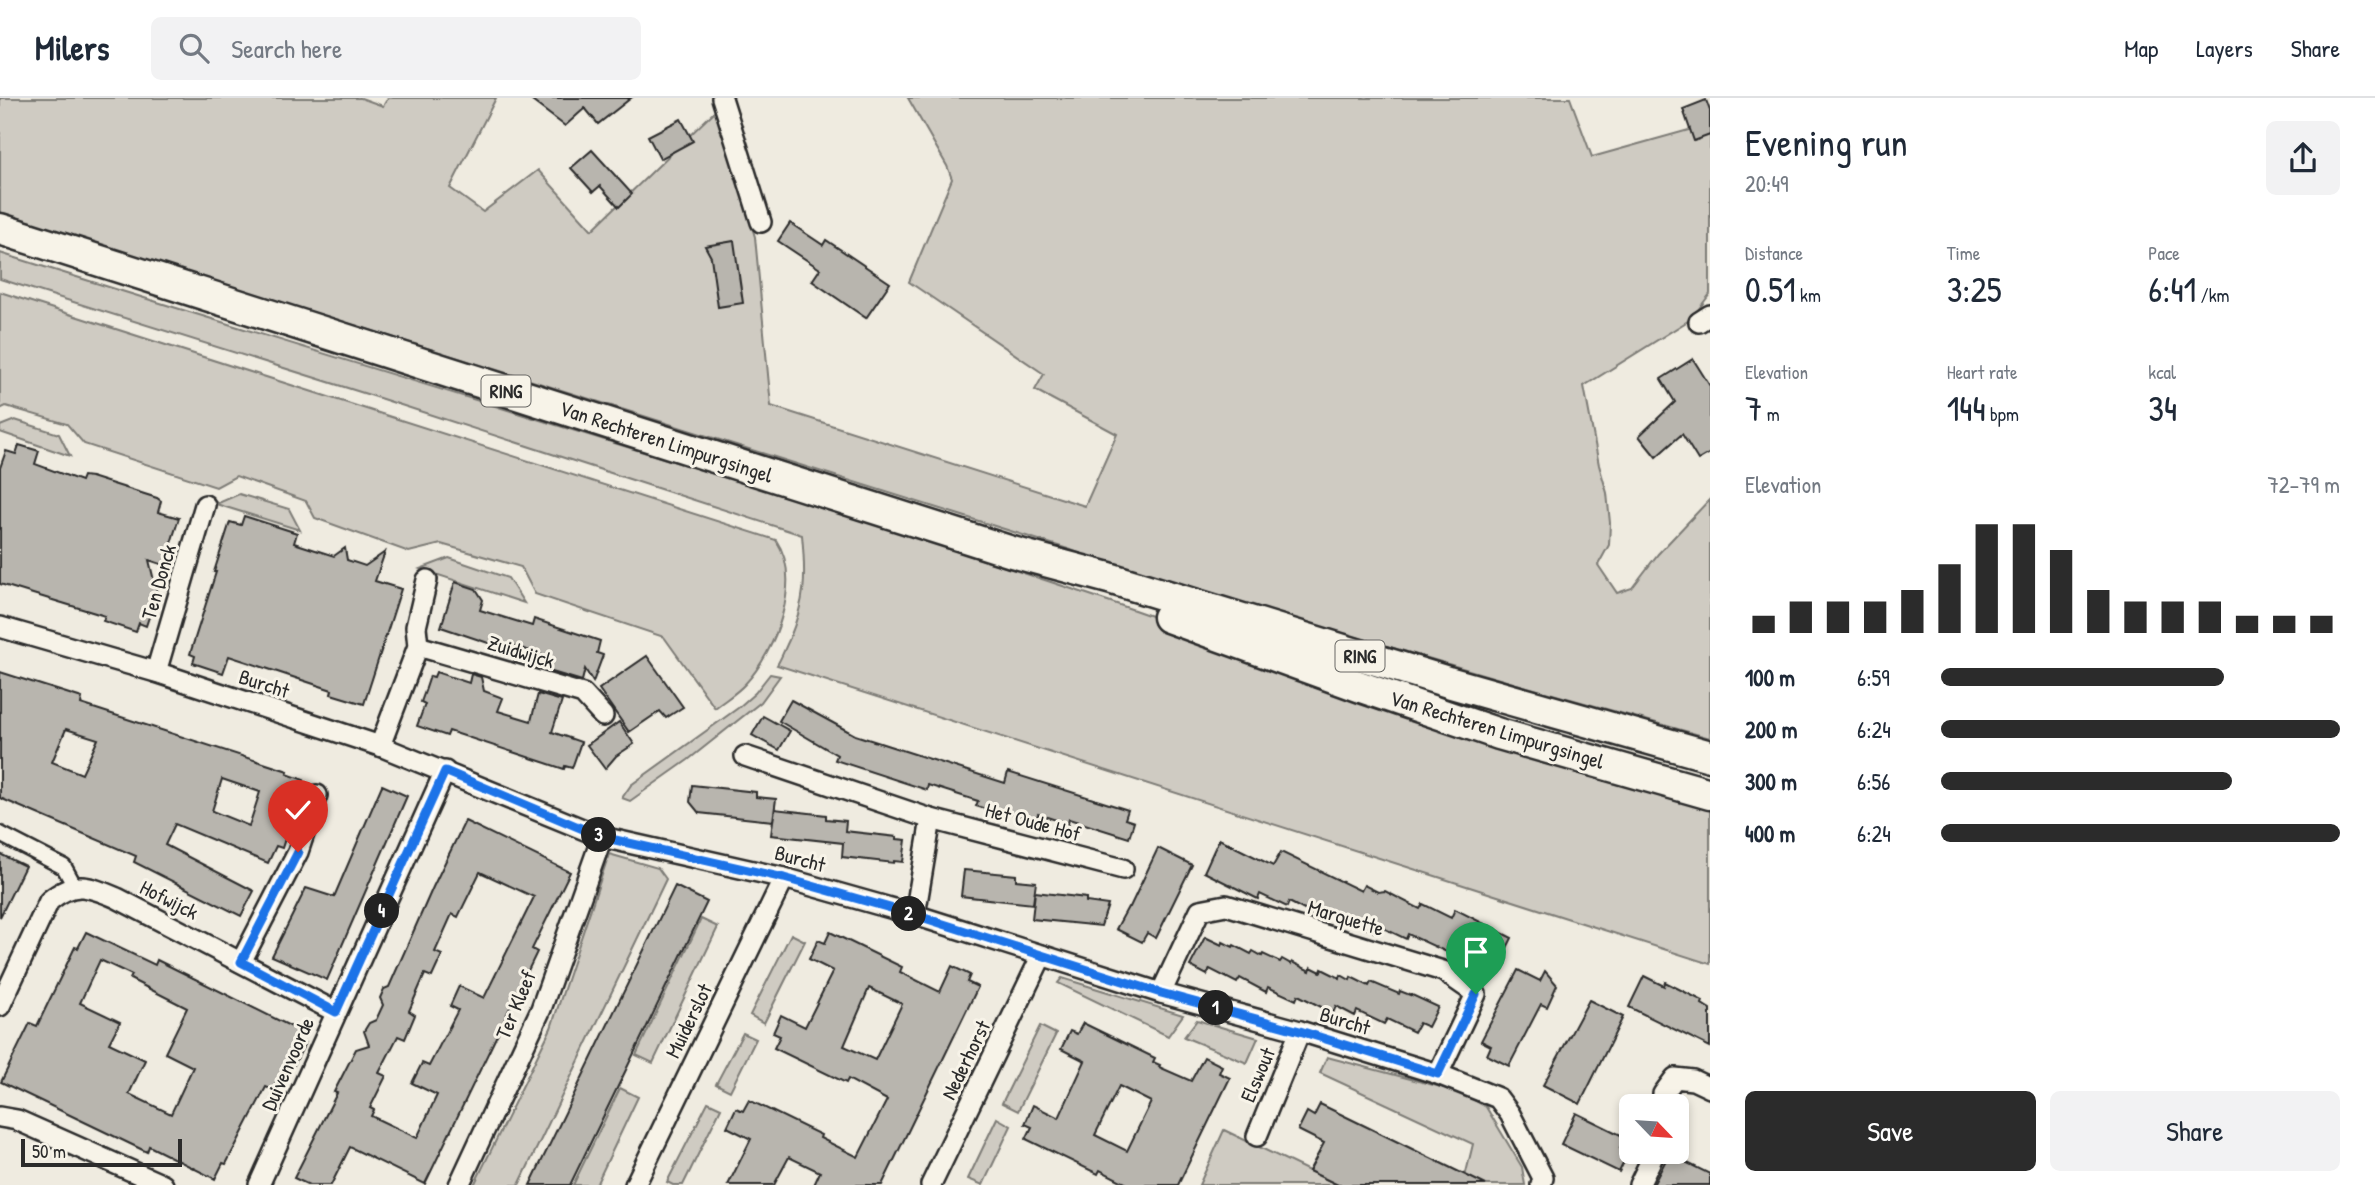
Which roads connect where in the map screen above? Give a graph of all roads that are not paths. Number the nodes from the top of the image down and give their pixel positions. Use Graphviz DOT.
graph roads {
  1 [pos="722,98"];
  2 [pos="761,222"];
  3 [pos="0,229"];
  4 [pos="205,505"];
  5 [pos="1012,552"];
  6 [pos="427,580"];
  7 [pos="0,627"];
  8 [pos="418,646"];
  9 [pos="156,672"];
  10 [pos="603,716"];
  11 [pos="380,746"];
  12 [pos="745,756"];
  13 [pos="1710,757"];
  14 [pos="445,771"];
  15 [pos="1710,794"];
  16 [pos="317,795"];
  17 [pos="931,819"];
  18 [pos="0,834"];
  19 [pos="602,837"];
  20 [pos="1123,869"];
  21 [pos="784,878"];
  22 [pos="75,887"];
  23 [pos="915,915"];
  24 [pos="1042,955"];
  25 [pos="241,962"];
  26 [pos="1161,993"];
  27 [pos="0,1006"];
  28 [pos="336,1012"];
  29 [pos="1300,1031"];
  30 [pos="1438,1074"];
  31 [pos="1710,1088"];
  32 [pos="1663,1094"];
  33 [pos="0,1117"];
  34 [pos="1257,1136"];
  35 [pos="1649,1164"];
  36 [pos="1548,1183"];
  37 [pos="163,1185"];
  38 [pos="260,1185"];
  39 [pos="459,1185"];
  40 [pos="635,1185"];
  41 [pos="931,1185"];
  42 [pos="1639,1185"];
  1 -- 2 [label="street"];
  3 -- 5 [label="main road, Van Rechteren Limpurgsingel / RING"];
  4 -- 9 [label="street, Ten Donck"];
  5 -- 13 [label="main road, Van Rechteren Limpurgsingel / RING"];
  5 -- 15 [label="main road, Van Rechteren Limpurgsingel / RING"];
  6 -- 8 [label="street"];
  7 -- 9 [label="street, Burcht"];
  8 -- 10 [label="street, Zuidwijck"];
  8 -- 11 [label="street"];
  9 -- 11 [label="street, Burcht"];
  11 -- 14 [label="street, Burcht"];
  12 -- 17 [label="street, Het Oude Hof"];
  14 -- 19 [label="street, Burcht"];
  14 -- 28 [label="street, Duivenvoorde"];
  16 -- 25 [label="street"];
  17 -- 20 [label="street, Het Oude Hof"];
  17 -- 23 [label="street"];
  18 -- 22 [label="street"];
  19 -- 21 [label="street, Burcht"];
  19 -- 39 [label="street, Ter Kleef"];
  21 -- 23 [label="street, Burcht"];
  21 -- 40 [label="street, Muiderslot"];
  22 -- 25 [label="street, Hofwijck"];
  22 -- 27 [label="street"];
  23 -- 24 [label="street, Burcht"];
  24 -- 26 [label="street, Burcht"];
  24 -- 41 [label="street, Nederhorst"];
  25 -- 28 [label="street, Hofwijck"];
  26 -- 29 [label="street, Burcht"];
  26 -- 30 [label="street, Marquette"];
  28 -- 38 [label="street, Duivenvoorde"];
  29 -- 30 [label="street, Burcht"];
  29 -- 34 [label="street, Elswout"];
  30 -- 36 [label="street, Burcht"];
  31 -- 32 [label="street"];
  33 -- 37 [label="street"];
  35 -- 42 [label="street"];
}
